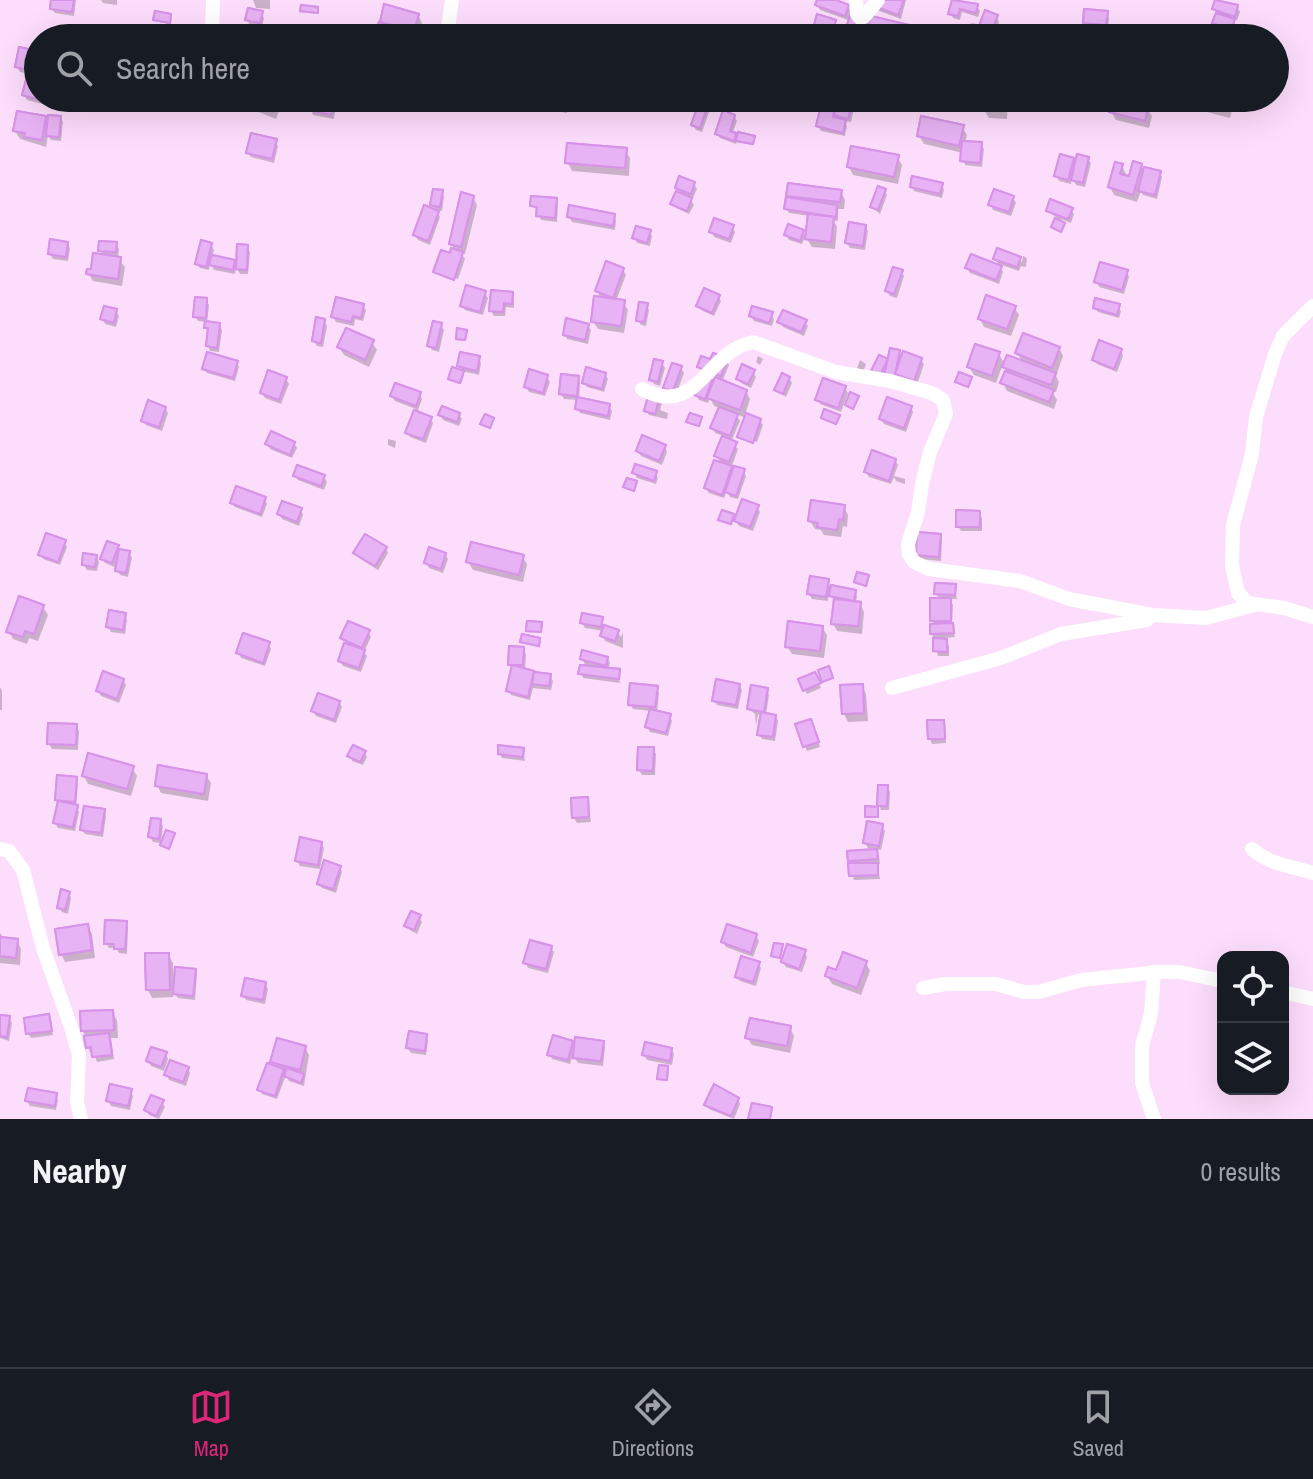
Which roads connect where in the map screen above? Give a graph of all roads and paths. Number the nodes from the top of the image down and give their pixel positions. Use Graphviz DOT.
graph roads {
  1 [pos="213,0"];
  2 [pos="452,0"];
  3 [pos="856,0"];
  4 [pos="878,0"];
  5 [pos="212,24"];
  6 [pos="449,24"];
  7 [pos="1313,306"];
  8 [pos="642,389"];
  9 [pos="1254,605"];
  10 [pos="1153,615"];
  11 [pos="1313,617"];
  12 [pos="892,688"];
  13 [pos="0,849"];
  14 [pos="1252,849"];
  15 [pos="1313,873"];
  16 [pos="1154,972"];
  17 [pos="1217,980"];
  18 [pos="923,988"];
  19 [pos="1289,993"];
  20 [pos="1313,999"];
  21 [pos="81,1119"];
  22 [pos="1154,1119"];
  1 -- 5 [label="street"];
  2 -- 6 [label="street"];
  3 -- 4 [label="street"];
  7 -- 9 [label="street"];
  8 -- 10 [label="street"];
  9 -- 10 [label="street"];
  9 -- 11 [label="street"];
  10 -- 12 [label="street"];
  13 -- 21 [label="street"];
  14 -- 15 [label="street"];
  16 -- 17 [label="street"];
  16 -- 18 [label="street"];
  16 -- 22 [label="street"];
  19 -- 20 [label="street"];
}
